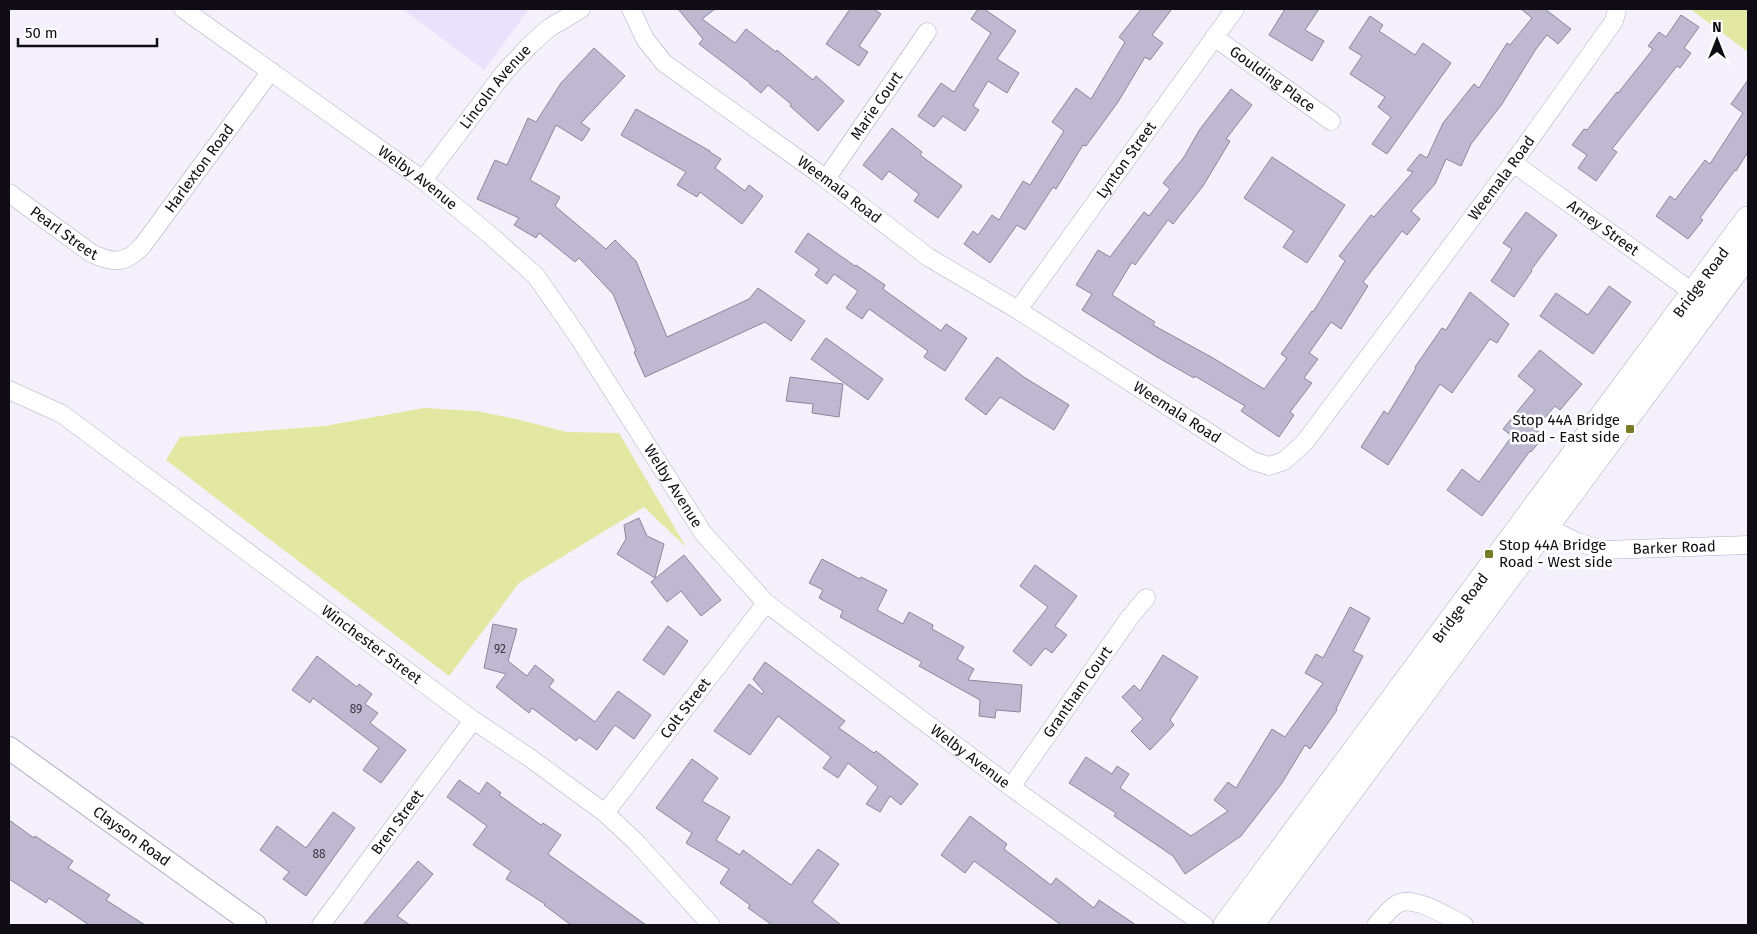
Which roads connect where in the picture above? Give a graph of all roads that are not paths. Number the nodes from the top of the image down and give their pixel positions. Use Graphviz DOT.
graph roads {
  1 [pos="184,9"];
  2 [pos="581,9"];
  3 [pos="631,9"];
  4 [pos="1234,9"];
  5 [pos="1617,9"];
  6 [pos="927,32"];
  7 [pos="1214,37"];
  8 [pos="271,71"];
  9 [pos="1330,122"];
  10 [pos="1513,162"];
  11 [pos="826,179"];
  12 [pos="423,180"];
  13 [pos="9,193"];
  14 [pos="1748,219"];
  15 [pos="1748,254"];
  16 [pos="122,261"];
  17 [pos="1701,300"];
  18 [pos="1018,310"];
  19 [pos="9,390"];
  20 [pos="1537,522"];
  21 [pos="1748,545"];
  22 [pos="1146,598"];
  23 [pos="766,603"];
  24 [pos="473,720"];
  25 [pos="9,748"];
  26 [pos="1011,787"];
  27 [pos="605,813"];
  28 [pos="255,925"];
  29 [pos="321,925"];
  30 [pos="711,925"];
  31 [pos="1204,925"];
  32 [pos="1226,925"];
  33 [pos="1252,925"];
  34 [pos="1376,925"];
  35 [pos="1464,925"];
  1 -- 8 [label="street, Welby Avenue"];
  2 -- 12 [label="street, Lincoln Avenue"];
  3 -- 11 [label="street, Weemala Road"];
  4 -- 7 [label="street, Lynton Street"];
  5 -- 10 [label="street, Weemala Road"];
  6 -- 11 [label="street, Marie Court"];
  7 -- 9 [label="street, Goulding Place"];
  7 -- 18 [label="street, Lynton Street"];
  8 -- 12 [label="street, Welby Avenue"];
  8 -- 16 [label="street, Harlexton Road"];
  10 -- 17 [label="street, Arney Street"];
  10 -- 18 [label="street, Weemala Road"];
  11 -- 18 [label="street, Weemala Road"];
  12 -- 23 [label="street, Welby Avenue"];
  13 -- 16 [label="street, Pearl Street"];
  14 -- 17 [label="main road, Bridge Road"];
  15 -- 17 [label="main road, Bridge Road"];
  17 -- 20 [label="main road, Bridge Road"];
  19 -- 24 [label="street, Winchester Street"];
  20 -- 21 [label="street, Barker Road"];
  20 -- 32 [label="main road, Bridge Road"];
  20 -- 33 [label="main road, Bridge Road"];
  22 -- 26 [label="street, Grantham Court"];
  23 -- 26 [label="street, Welby Avenue"];
  23 -- 27 [label="street, Colt Street"];
  24 -- 27 [label="street, Winchester Street"];
  24 -- 29 [label="street, Bren Street"];
  25 -- 28 [label="street, Clayson Road"];
  26 -- 31 [label="street, Welby Avenue"];
  27 -- 30 [label="street, Winchester Street"];
  34 -- 35 [label="street"];
}
